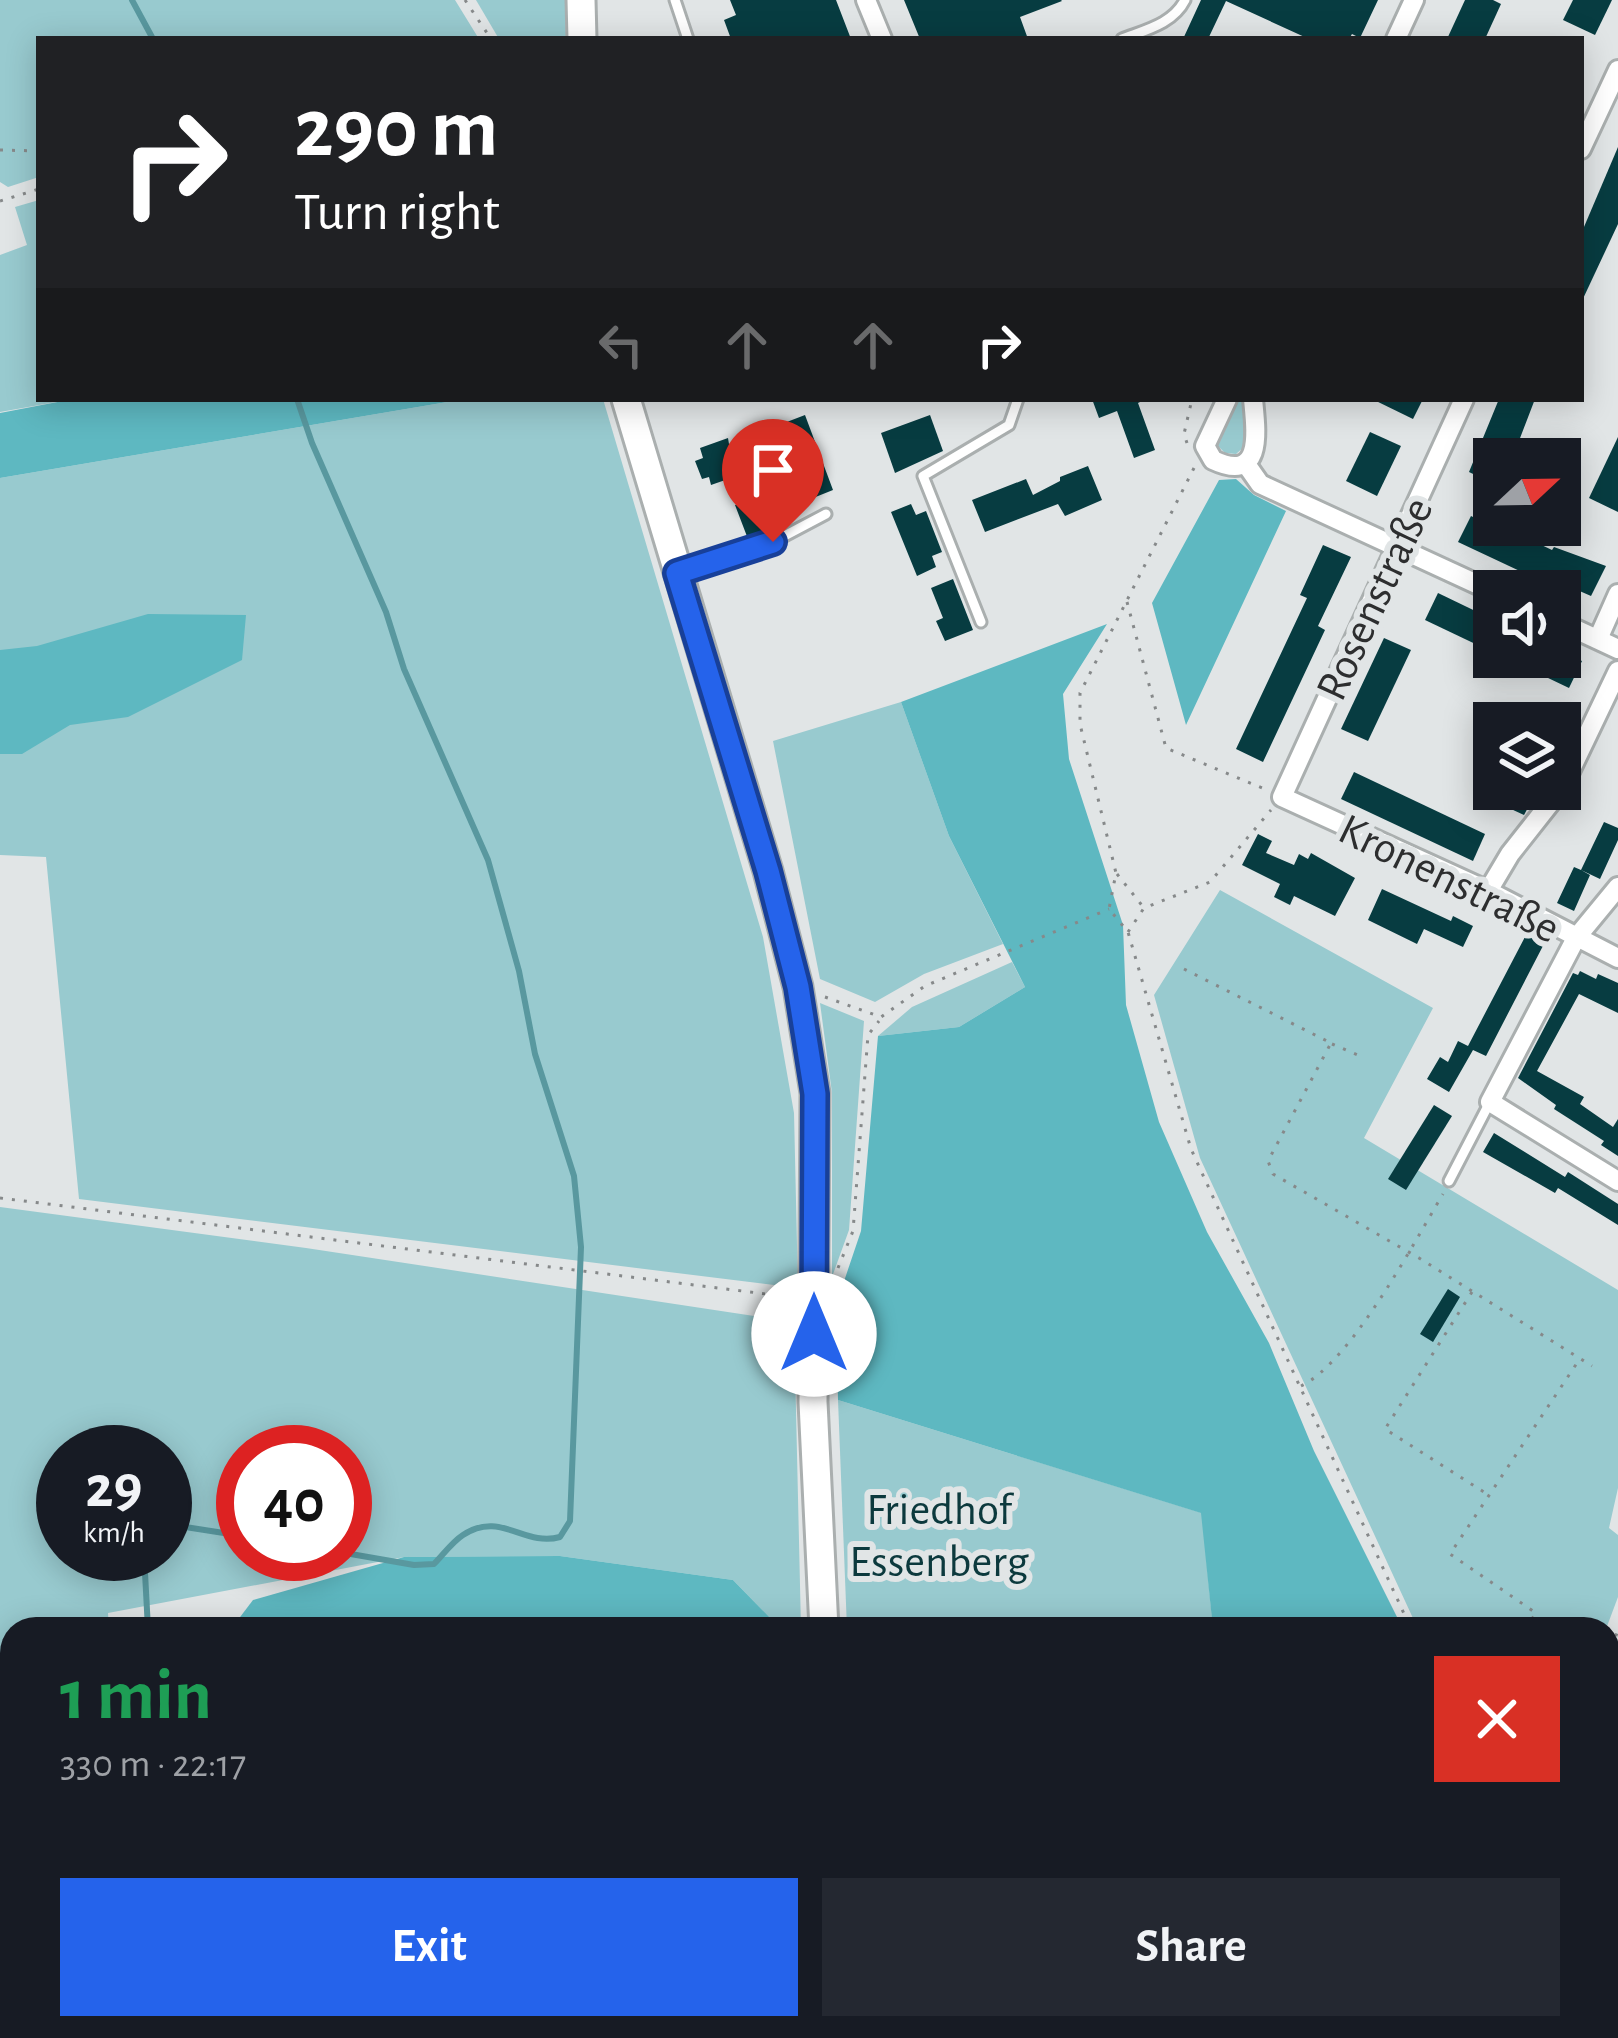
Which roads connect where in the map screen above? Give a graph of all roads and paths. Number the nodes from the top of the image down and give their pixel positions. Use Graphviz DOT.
graph roads {
  1 [pos="465,0"];
  2 [pos="581,0"];
  3 [pos="675,0"];
  4 [pos="866,0"];
  5 [pos="1185,0"];
  6 [pos="1414,0"];
  7 [pos="489,36"];
  8 [pos="581,36"];
  9 [pos="687,36"];
  10 [pos="880,36"];
  11 [pos="1130,36"];
  12 [pos="1397,36"];
  13 [pos="1618,70"];
  14 [pos="1584,143"];
  15 [pos="0,150"];
  16 [pos="36,151"];
  17 [pos="36,190"];
  18 [pos="0,201"];
  19 [pos="627,402"];
  20 [pos="1017,402"];
  21 [pos="1193,402"];
  22 [pos="1226,402"];
  23 [pos="1253,402"];
  24 [pos="1463,402"];
  25 [pos="1203,456"];
  26 [pos="1246,464"];
  27 [pos="826,514"];
  28 [pos="1395,547"];
  29 [pos="677,573"];
  30 [pos="1473,582"];
  31 [pos="1618,594"];
  32 [pos="1127,601"];
  33 [pos="981,622"];
  34 [pos="1581,631"];
  35 [pos="1598,639"];
  36 [pos="1618,649"];
  37 [pos="1618,671"];
  38 [pos="1282,796"];
  39 [pos="1116,873"];
  40 [pos="1618,887"];
  41 [pos="1488,891"];
  42 [pos="1144,908"];
  43 [pos="1109,909"];
  44 [pos="1128,932"];
  45 [pos="1576,938"];
  46 [pos="1618,958"];
  47 [pos="1184,970"];
  48 [pos="812,992"];
  49 [pos="881,1017"];
  50 [pos="1330,1043"];
  51 [pos="1360,1056"];
  52 [pos="1490,1102"];
  53 [pos="1449,1180"];
  54 [pos="1618,1181"];
  55 [pos="0,1198"];
  56 [pos="1408,1252"];
  57 [pos="837,1272"];
  58 [pos="1472,1292"];
  59 [pos="814,1300"];
  60 [pos="1580,1358"];
  61 [pos="1592,1366"];
  62 [pos="1299,1387"];
  63 [pos="1489,1495"];
  64 [pos="823,1617"];
  65 [pos="1405,1617"];
  66 [pos="1533,1617"];
  1 -- 7 [label="path"];
  2 -- 8 [label="street"];
  3 -- 9 [label="lane"];
  4 -- 10 [label="street"];
  5 -- 11 [label="lane"];
  6 -- 12 [label="street"];
  13 -- 14 [label="street"];
  15 -- 16 [label="path"];
  17 -- 18 [label="path"];
  19 -- 29 [label="street"];
  20 -- 33 [label="lane"];
  21 -- 25 [label="path"];
  22 -- 25 [label="street"];
  23 -- 26 [label="street"];
  24 -- 28 [label="street, Rosenstraße"];
  25 -- 26 [label="street"];
  25 -- 32 [label="path"];
  26 -- 28 [label="street"];
  27 -- 29 [label="lane"];
  28 -- 30 [label="street"];
  28 -- 38 [label="street, Rosenstraße"];
  29 -- 59 [label="street"];
  31 -- 35 [label="street"];
  32 -- 38 [label="path"];
  32 -- 39 [label="path"];
  34 -- 35 [label="street"];
  35 -- 36 [label="street"];
  37 -- 41 [label="street"];
  38 -- 41 [label="street, Kronenstraße"];
  38 -- 42 [label="path"];
  39 -- 42 [label="path"];
  39 -- 43 [label="path"];
  40 -- 45 [label="street"];
  41 -- 45 [label="street, Kronenstraße"];
  42 -- 44 [label="path"];
  43 -- 44 [label="path"];
  43 -- 49 [label="path"];
  44 -- 62 [label="path"];
  45 -- 46 [label="street, Kronenstraße"];
  45 -- 52 [label="street"];
  47 -- 50 [label="path"];
  48 -- 49 [label="path"];
  49 -- 57 [label="path"];
  50 -- 51 [label="path"];
  50 -- 56 [label="path"];
  52 -- 53 [label="lane"];
  52 -- 54 [label="street"];
  53 -- 56 [label="path"];
  55 -- 59 [label="path"];
  56 -- 58 [label="path"];
  56 -- 62 [label="path"];
  58 -- 60 [label="path"];
  58 -- 63 [label="path"];
  59 -- 64 [label="street"];
  60 -- 61 [label="path"];
  60 -- 63 [label="path"];
  62 -- 65 [label="path"];
  63 -- 66 [label="path"];
}
